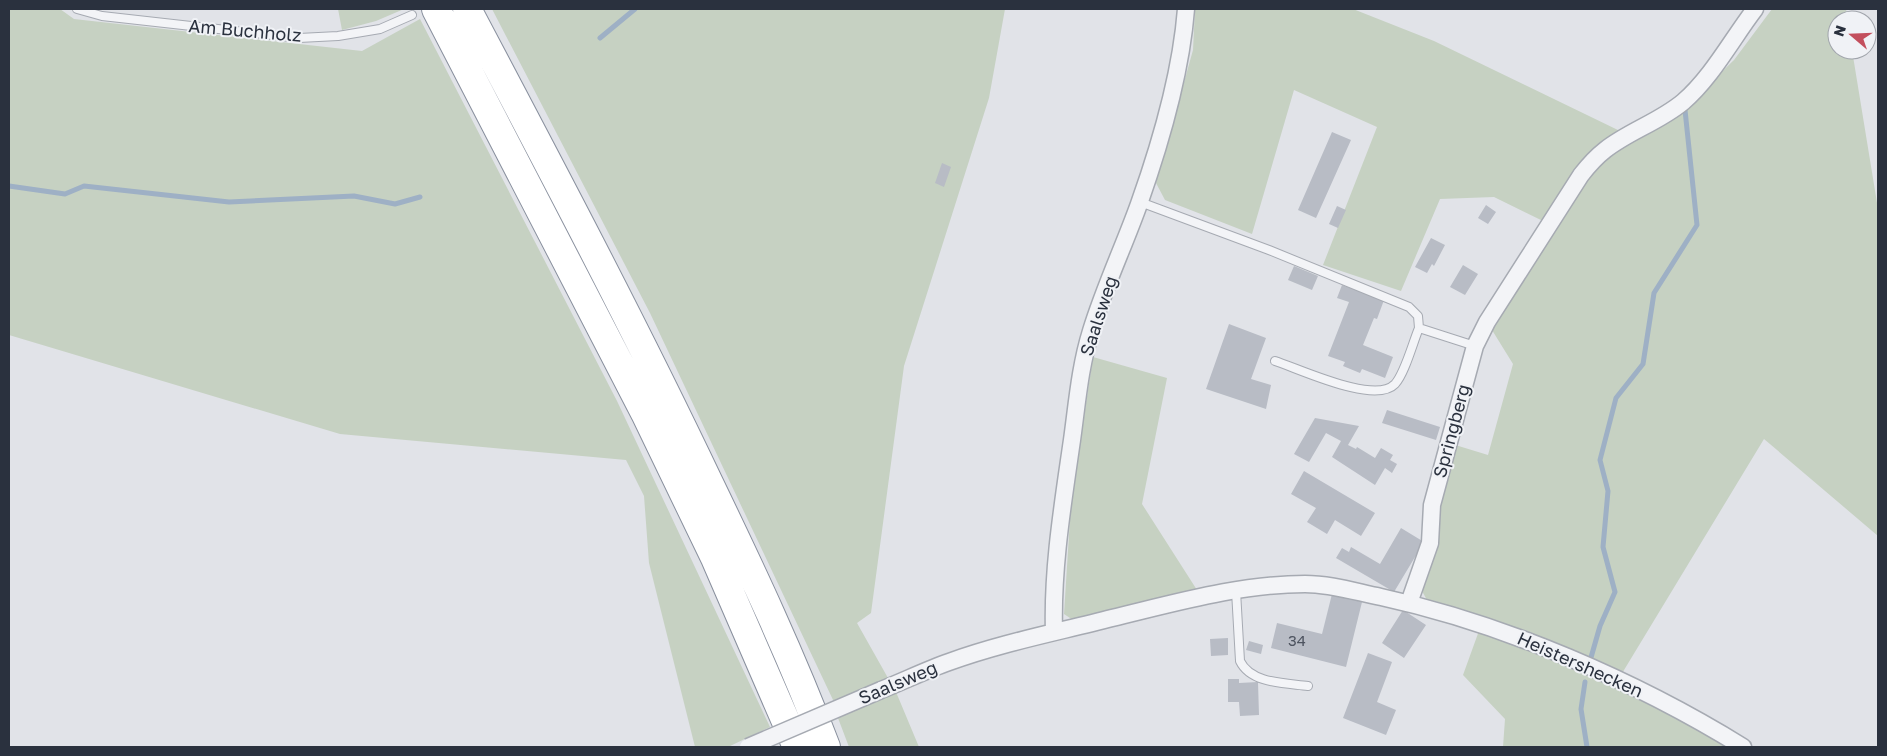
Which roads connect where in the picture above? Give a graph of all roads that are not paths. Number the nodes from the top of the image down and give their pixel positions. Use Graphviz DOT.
graph roads {
  1 [pos="77,9"];
  2 [pos="467,9"];
  3 [pos="1186,9"];
  4 [pos="1756,9"];
  5 [pos="424,12"];
  6 [pos="1140,202"];
  7 [pos="1419,328"];
  8 [pos="1475,346"];
  9 [pos="1275,361"];
  10 [pos="1236,591"];
  11 [pos="1409,603"];
  12 [pos="1057,632"];
  13 [pos="1308,686"];
  14 [pos="748,747"];
  15 [pos="797,747"];
  16 [pos="826,747"];
  17 [pos="1743,747"];
  1 -- 5 [label="lane, Am Buchholz"];
  2 -- 16 [label="highway"];
  3 -- 6 [label="street, Saalsweg"];
  4 -- 8 [label="street, Springberg"];
  5 -- 15 [label="highway"];
  6 -- 7 [label="lane"];
  6 -- 12 [label="street, Saalsweg"];
  7 -- 8 [label="lane"];
  7 -- 9 [label="lane"];
  8 -- 11 [label="street, Springberg"];
  10 -- 11 [label="street"];
  10 -- 12 [label="street"];
  10 -- 13 [label="lane"];
  11 -- 17 [label="street, Heistershecken"];
  12 -- 14 [label="street, Saalsweg, bridge"];
}
